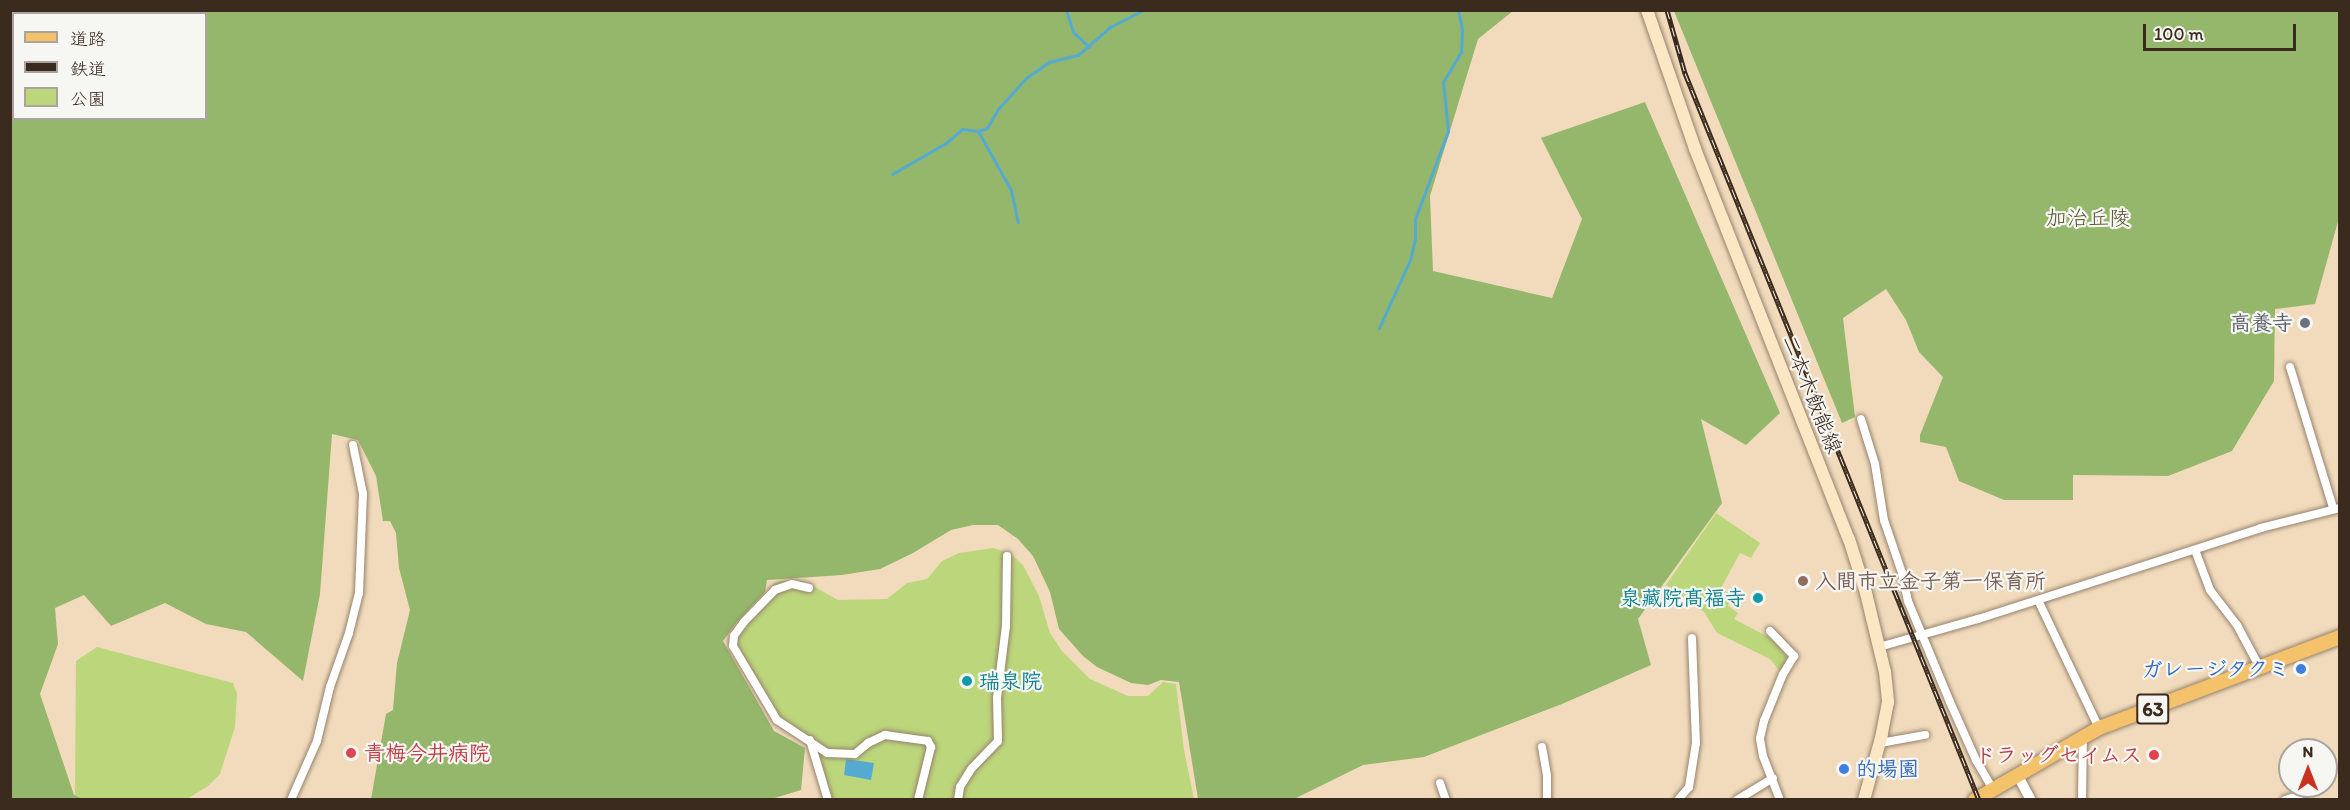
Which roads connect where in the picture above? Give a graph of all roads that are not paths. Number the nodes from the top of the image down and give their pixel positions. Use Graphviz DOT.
graph roads {
  1 [pos="1647,10"];
  2 [pos="2289,367"];
  3 [pos="1861,419"];
  4 [pos="353,446"];
  5 [pos="2336,508"];
  6 [pos="2195,550"];
  7 [pos="1008,556"];
  8 [pos="809,588"];
  9 [pos="2038,600"];
  10 [pos="1770,631"];
  11 [pos="1922,636"];
  12 [pos="2340,637"];
  13 [pos="1692,638"];
  14 [pos="1879,647"];
  15 [pos="2260,668"];
  16 [pos="2100,728"];
  17 [pos="1925,735"];
  18 [pos="2083,736"];
  19 [pos="810,740"];
  20 [pos="1880,743"];
  21 [pos="1542,747"];
  22 [pos="2017,774"];
  23 [pos="1773,778"];
  24 [pos="1440,783"];
  25 [pos="1993,789"];
  26 [pos="291,800"];
  27 [pos="828,800"];
  28 [pos="918,800"];
  29 [pos="958,800"];
  30 [pos="1446,800"];
  31 [pos="1547,800"];
  32 [pos="1678,800"];
  33 [pos="1737,800"];
  34 [pos="1780,800"];
  35 [pos="1864,800"];
  36 [pos="1975,800"];
  37 [pos="2031,800"];
  38 [pos="2082,800"];
  39 [pos="2285,800"];
  40 [pos="2300,800"];
  1 -- 14 [label="main road, 二本木飯能線"];
  2 -- 5 [label="street"];
  3 -- 11 [label="street"];
  4 -- 26 [label="street"];
  5 -- 6 [label="street"];
  6 -- 9 [label="street"];
  6 -- 15 [label="street"];
  7 -- 29 [label="street"];
  8 -- 19 [label="street"];
  9 -- 11 [label="street"];
  9 -- 16 [label="street"];
  10 -- 23 [label="street"];
  11 -- 14 [label="street"];
  11 -- 25 [label="street"];
  12 -- 15 [label="main road, 63"];
  13 -- 32 [label="street"];
  14 -- 20 [label="main road, 二本木飯能線"];
  15 -- 16 [label="main road, 63"];
  16 -- 18 [label="main road, 63"];
  17 -- 20 [label="street"];
  18 -- 22 [label="main road, 63"];
  18 -- 38 [label="street"];
  19 -- 27 [label="street"];
  19 -- 28 [label="street"];
  20 -- 35 [label="main road, 二本木飯能線"];
  21 -- 31 [label="street"];
  22 -- 25 [label="main road, 63"];
  22 -- 37 [label="street"];
  23 -- 33 [label="street"];
  23 -- 34 [label="street"];
  24 -- 30 [label="street"];
  25 -- 36 [label="main road, 63"];
  39 -- 40 [label="street"];
}
